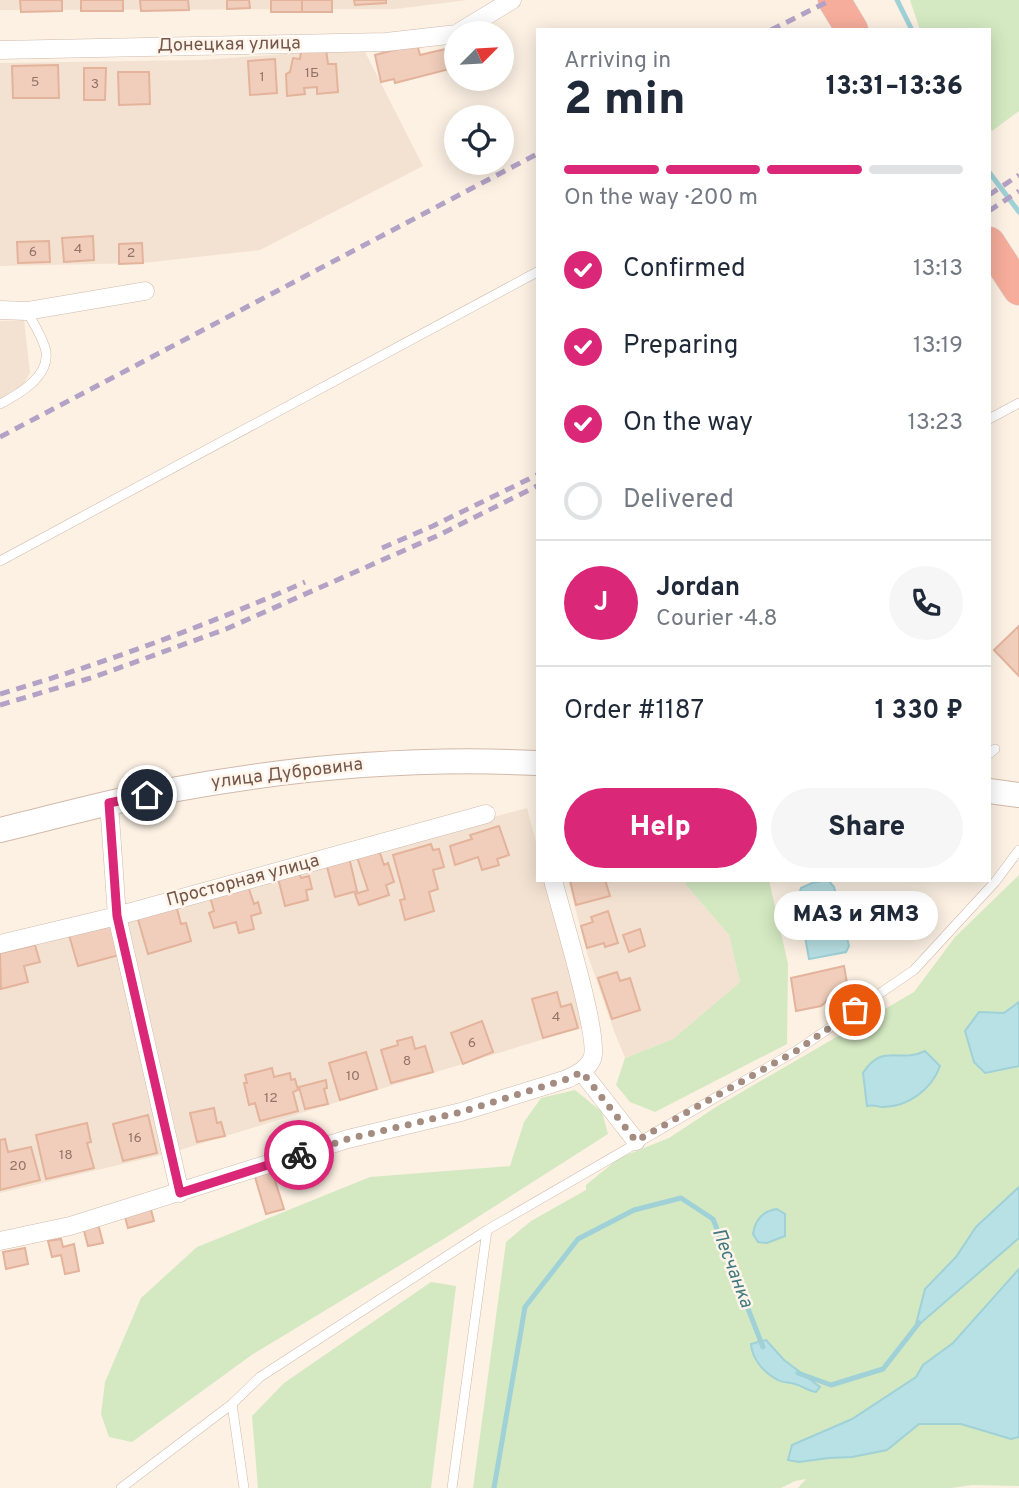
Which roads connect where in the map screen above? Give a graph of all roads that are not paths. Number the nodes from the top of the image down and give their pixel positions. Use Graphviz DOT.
graph roads {
  1 [pos="512,0"];
  2 [pos="834,0"];
  3 [pos="479,21"];
  4 [pos="851,28"];
  5 [pos="444,36"];
  6 [pos="0,50"];
  7 [pos="991,246"];
  8 [pos="536,273"];
  9 [pos="1019,289"];
  10 [pos="145,290"];
  11 [pos="0,310"];
  12 [pos="27,311"];
  13 [pos="1019,403"];
  14 [pos="0,404"];
  15 [pos="991,418"];
  16 [pos="0,561"];
  17 [pos="536,763"];
  18 [pos="1019,781"];
  19 [pos="991,785"];
  20 [pos="991,791"];
  21 [pos="1019,795"];
  22 [pos="109,803"];
  23 [pos="486,814"];
  24 [pos="0,830"];
  25 [pos="1019,850"];
  26 [pos="554,882"];
  27 [pos="117,916"];
  28 [pos="0,944"];
  29 [pos="582,1072"];
  30 [pos="636,1141"];
  31 [pos="180,1193"];
  32 [pos="487,1230"];
  33 [pos="0,1241"];
  34 [pos="232,1404"];
  35 [pos="121,1488"];
  36 [pos="244,1488"];
  37 [pos="452,1488"];
  1 -- 3 [label="street, Донецкая улица"];
  2 -- 4 [label="highway"];
  5 -- 6 [label="street, Донецкая улица"];
  7 -- 9 [label="highway"];
  8 -- 16 [label="lane"];
  10 -- 12 [label="street"];
  11 -- 12 [label="street"];
  12 -- 14 [label="lane"];
  13 -- 15 [label="lane"];
  17 -- 22 [label="main road, улица Дубровина"];
  18 -- 19 [label="main road"];
  20 -- 21 [label="main road"];
  22 -- 24 [label="main road, улица Дубровина"];
  22 -- 27 [label="street"];
  23 -- 27 [label="street, Просторная улица"];
  25 -- 30 [label="lane"];
  26 -- 29 [label="street"];
  27 -- 28 [label="street, Просторная улица"];
  27 -- 31 [label="street"];
  29 -- 30 [label="street"];
  29 -- 31 [label="street"];
  30 -- 32 [label="lane"];
  31 -- 33 [label="street"];
  32 -- 34 [label="lane"];
  32 -- 37 [label="lane"];
  34 -- 35 [label="lane"];
  34 -- 36 [label="lane"];
}
